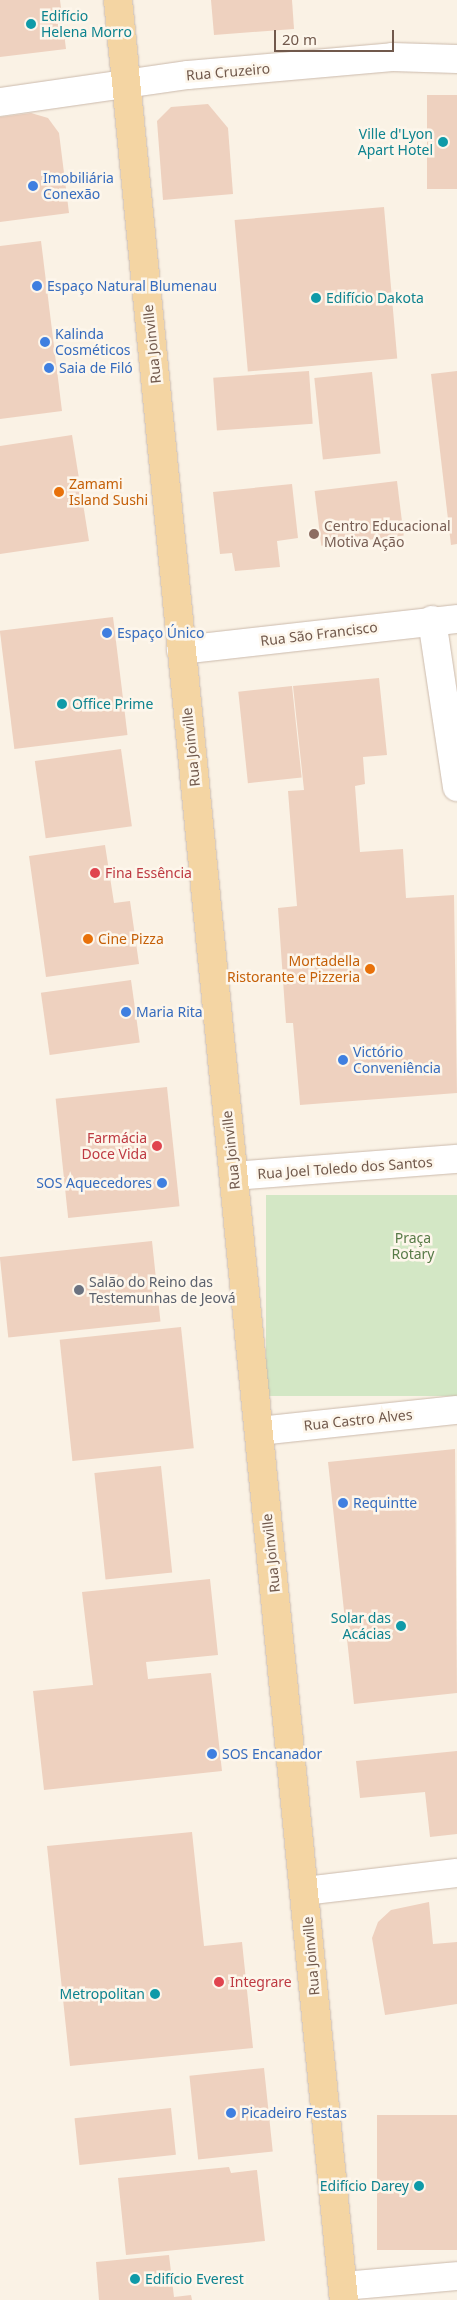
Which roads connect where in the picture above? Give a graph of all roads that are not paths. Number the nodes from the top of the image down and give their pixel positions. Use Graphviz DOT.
graph roads {
  1 [pos="118,0"];
  2 [pos="457,59"];
  3 [pos="126,82"];
  4 [pos="0,102"];
  5 [pos="444,620"];
  6 [pos="181,650"];
  7 [pos="457,787"];
  8 [pos="457,1159"];
  9 [pos="234,1176"];
  10 [pos="457,1410"];
  11 [pos="259,1431"];
  12 [pos="457,1873"];
  13 [pos="305,1892"];
  14 [pos="457,2276"];
  15 [pos="343,2293"];
  1 -- 3 [label="main road, Rua Joinville"];
  2 -- 3 [label="street, Rua Cruzeiro"];
  3 -- 4 [label="street, Rua Cruzeiro"];
  3 -- 6 [label="main road, Rua Joinville"];
  5 -- 6 [label="street, Rua São Francisco"];
  5 -- 7 [label="street"];
  6 -- 9 [label="main road, Rua Joinville"];
  8 -- 9 [label="street, Rua Joel Toledo dos Santos"];
  9 -- 11 [label="main road, Rua Joinville"];
  10 -- 11 [label="street, Rua Castro Alves"];
  11 -- 13 [label="main road, Rua Joinville"];
  12 -- 13 [label="street"];
  13 -- 15 [label="main road, Rua Joinville"];
  14 -- 15 [label="street"];
}
